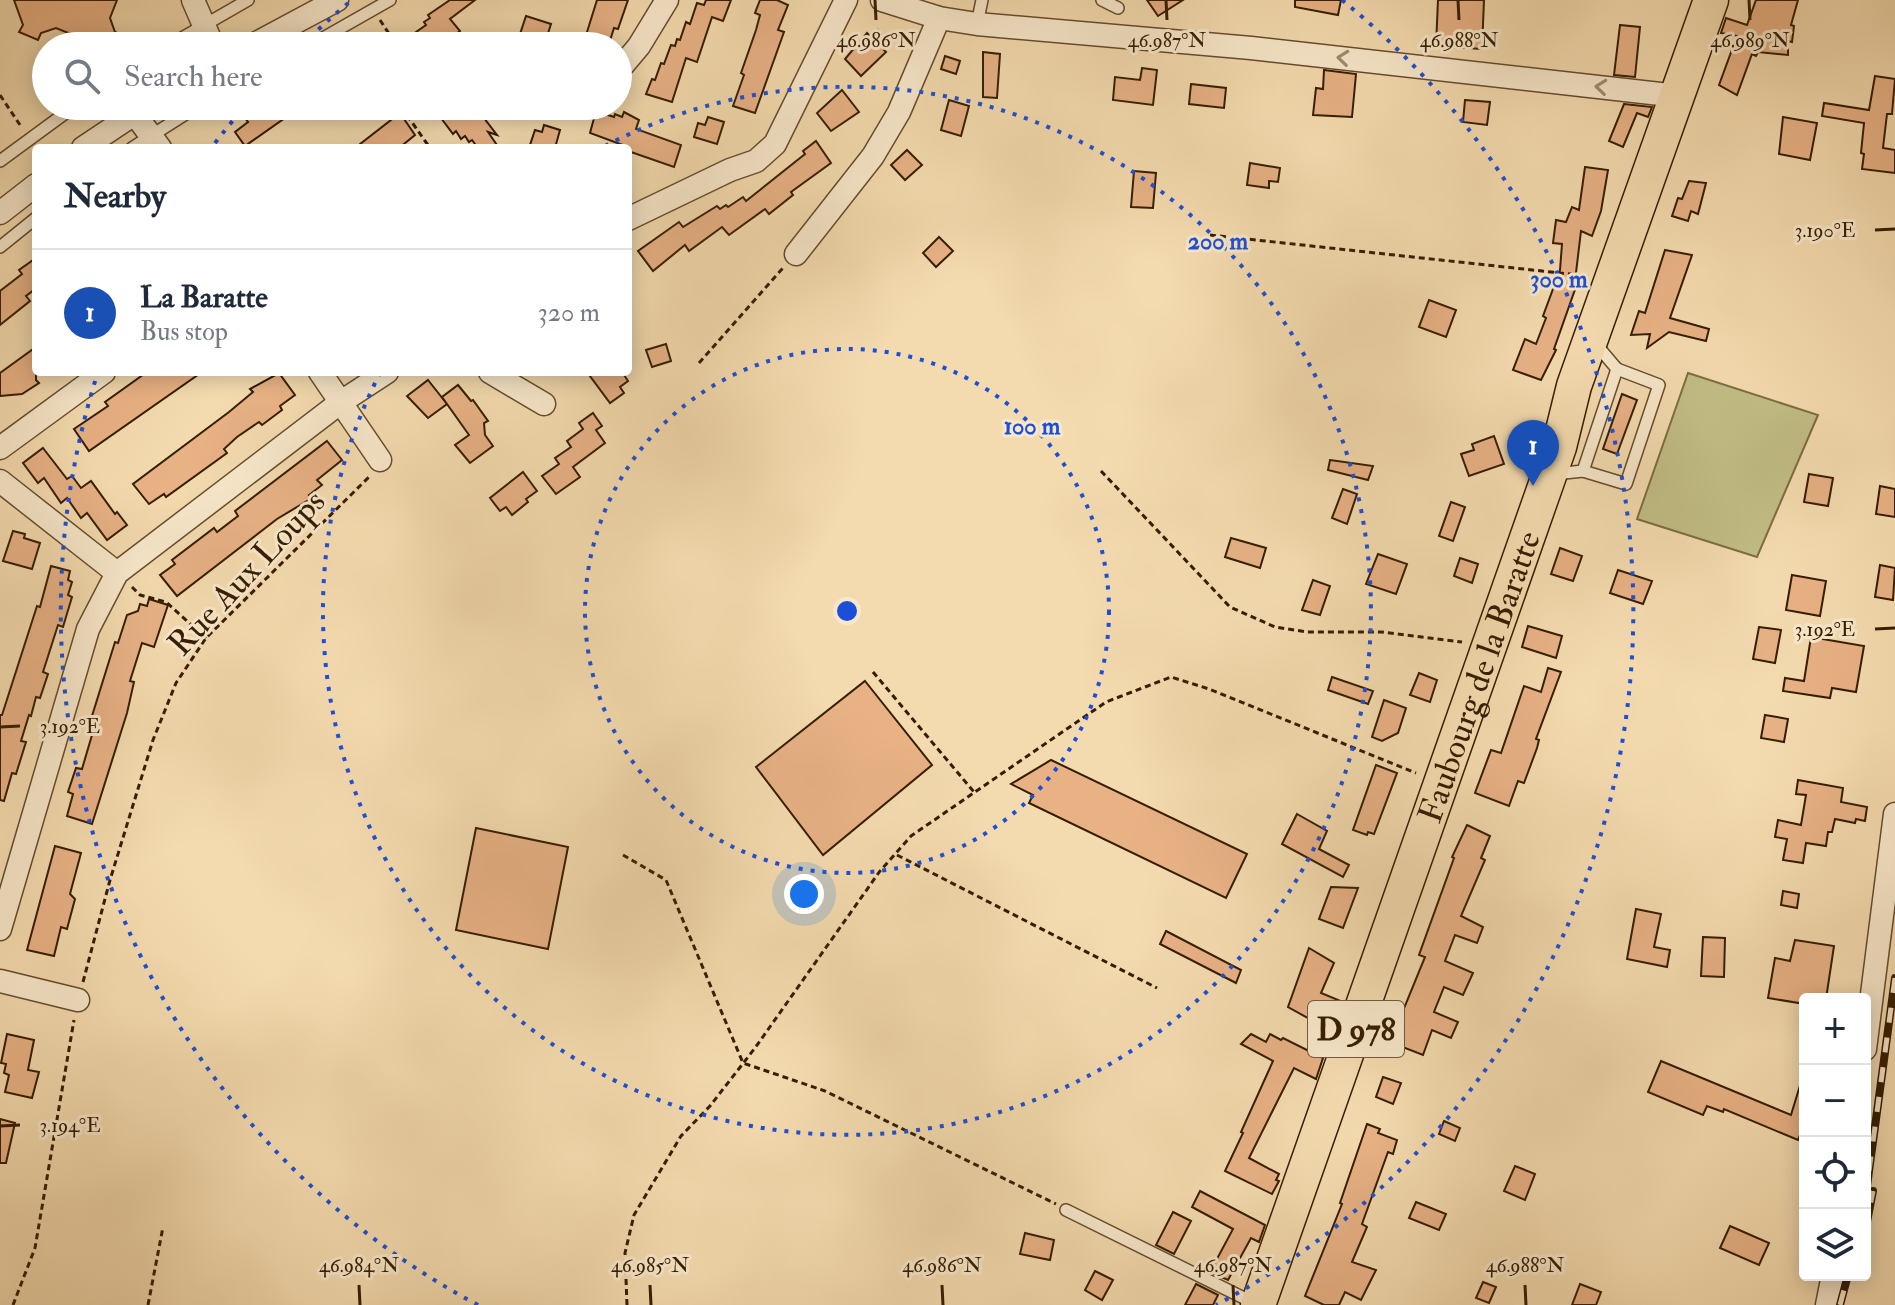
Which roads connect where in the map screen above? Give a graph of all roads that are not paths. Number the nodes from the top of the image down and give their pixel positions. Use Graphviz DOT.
graph roads {
  1 [pos="193,0"];
  2 [pos="248,0"];
  3 [pos="337,0"];
  4 [pos="390,0"];
  5 [pos="667,0"];
  6 [pos="846,0"];
  7 [pos="882,0"];
  8 [pos="982,0"];
  9 [pos="1102,0"];
  10 [pos="1711,0"];
  11 [pos="1118,8"];
  12 [pos="939,18"];
  13 [pos="204,24"];
  14 [pos="977,24"];
  15 [pos="191,32"];
  16 [pos="207,32"];
  17 [pos="277,32"];
  18 [pos="334,32"];
  19 [pos="632,54"];
  20 [pos="1678,96"];
  21 [pos="54,120"];
  22 [pos="124,120"];
  23 [pos="143,120"];
  24 [pos="180,120"];
  25 [pos="89,144"];
  26 [pos="148,144"];
  27 [pos="0,161"];
  28 [pos="32,188"];
  29 [pos="0,213"];
  30 [pos="632,217"];
  31 [pos="32,221"];
  32 [pos="0,247"];
  33 [pos="796,254"];
  34 [pos="1591,339"];
  35 [pos="1617,369"];
  36 [pos="99,376"];
  37 [pos="323,376"];
  38 [pos="381,376"];
  39 [pos="497,376"];
  40 [pos="341,402"];
  41 [pos="544,404"];
  42 [pos="0,448"];
  43 [pos="380,460"];
  44 [pos="1583,471"];
  45 [pos="1549,474"];
  46 [pos="0,481"];
  47 [pos="117,573"];
  48 [pos="1895,814"];
  49 [pos="0,929"];
  50 [pos="0,981"];
  51 [pos="78,1000"];
  52 [pos="1871,1002"];
  53 [pos="1066,1210"];
  54 [pos="1832,1281"];
  55 [pos="1258,1305"];
  56 [pos="1827,1305"];
  1 -- 13 [label="street"];
  2 -- 13 [label="lane"];
  3 -- 17 [label="street"];
  4 -- 18 [label="lane"];
  5 -- 19 [label="street"];
  6 -- 30 [label="street"];
  7 -- 12 [label="street"];
  8 -- 14 [label="lane"];
  9 -- 11 [label="lane"];
  10 -- 20 [label="main road, Faubourg de la Baratte / D 978"];
  12 -- 14 [label="street"];
  12 -- 33 [label="street"];
  13 -- 15 [label="lane"];
  13 -- 16 [label="street"];
  20 -- 14 [label="street, one-way"];
  20 -- 34 [label="main road, Faubourg de la Baratte / D 978"];
  21 -- 27 [label="lane"];
  22 -- 25 [label="street"];
  23 -- 26 [label="street"];
  24 -- 26 [label="lane"];
  28 -- 29 [label="street"];
  31 -- 32 [label="lane"];
  34 -- 35 [label="lane"];
  34 -- 45 [label="main road, Faubourg de la Baratte / D 978"];
  35 -- 44 [label="lane"];
  35 -- 44 [label="lane"];
  36 -- 42 [label="street"];
  37 -- 40 [label="street"];
  38 -- 40 [label="street"];
  39 -- 41 [label="street"];
  40 -- 43 [label="street"];
  40 -- 47 [label="street"];
  44 -- 45 [label="lane"];
  45 -- 55 [label="main road, Faubourg de la Baratte / D 978"];
  46 -- 47 [label="street"];
  47 -- 49 [label="street"];
  48 -- 52 [label="street"];
  50 -- 51 [label="street"];
  53 -- 55 [label="lane"];
  54 -- 56 [label="street"];
}
